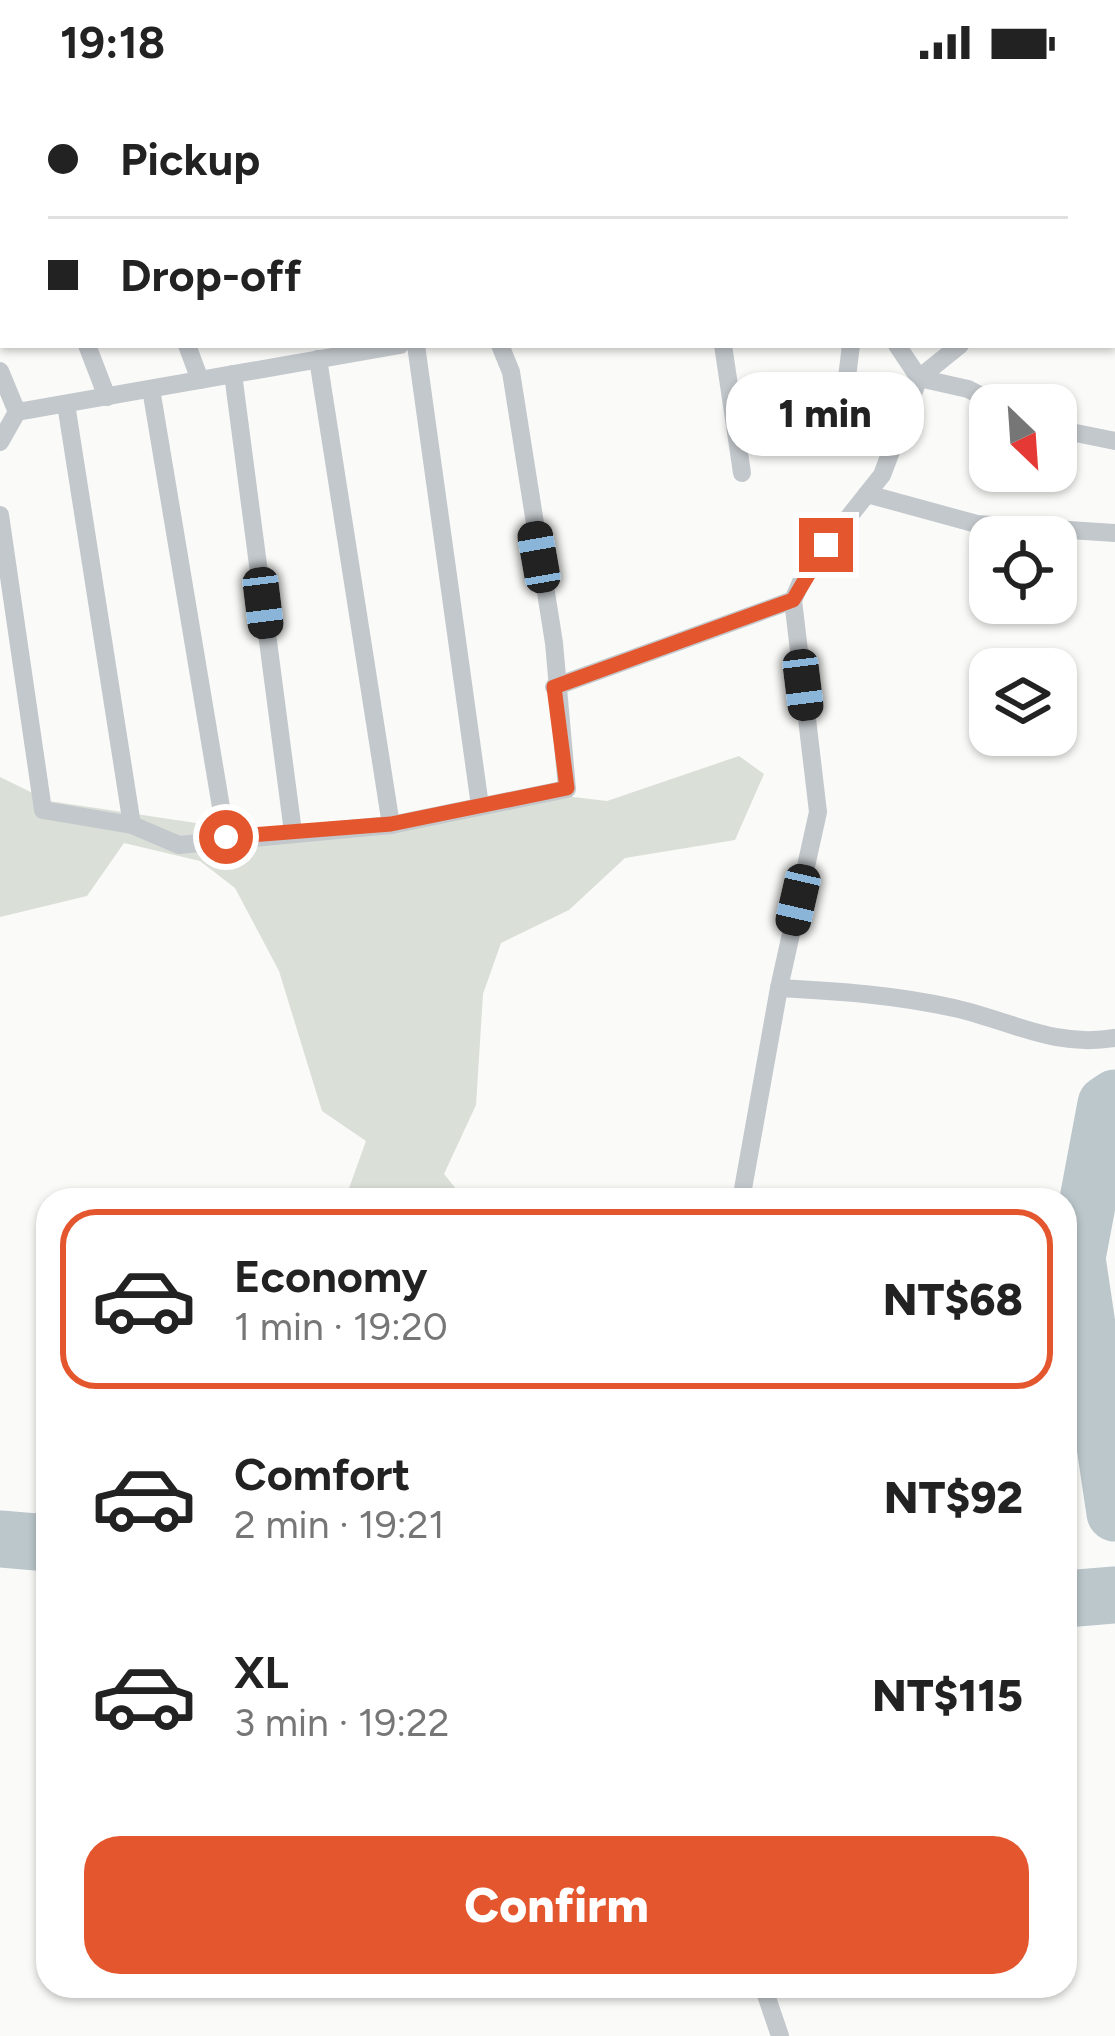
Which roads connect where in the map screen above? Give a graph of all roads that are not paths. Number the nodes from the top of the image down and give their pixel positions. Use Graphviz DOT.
graph roads {
  1 [pos="88,348"];
  2 [pos="188,348"];
  3 [pos="383,348"];
  4 [pos="416,348"];
  5 [pos="501,348"];
  6 [pos="722,348"];
  7 [pos="851,348"];
  8 [pos="899,348"];
  9 [pos="956,348"];
  10 [pos="319,359"];
  11 [pos="0,371"];
  12 [pos="233,374"];
  13 [pos="919,378"];
  14 [pos="200,380"];
  15 [pos="151,388"];
  16 [pos="969,390"];
  17 [pos="107,397"];
  18 [pos="844,401"];
  19 [pos="66,404"];
  20 [pos="16,412"];
  21 [pos="1077,433"];
  22 [pos="1115,441"];
  23 [pos="0,442"];
  24 [pos="742,473"];
  25 [pos="867,494"];
  26 [pos="0,515"];
  27 [pos="1115,533"];
  28 [pos="793,600"];
  29 [pos="554,687"];
  30 [pos="480,806"];
  31 [pos="391,824"];
  32 [pos="132,825"];
  33 [pos="292,832"];
  34 [pos="226,837"];
  35 [pos="778,988"];
  36 [pos="1115,1038"];
  37 [pos="743,1188"];
  38 [pos="768,1998"];
  39 [pos="780,2036"];
  1 -- 17 [label="lane"];
  2 -- 14 [label="lane"];
  3 -- 10 [label="lane"];
  4 -- 30 [label="lane"];
  5 -- 29 [label="lane"];
  6 -- 24 [label="lane"];
  7 -- 18 [label="lane"];
  8 -- 13 [label="lane"];
  9 -- 13 [label="lane"];
  10 -- 12 [label="lane"];
  10 -- 31 [label="lane"];
  11 -- 20 [label="lane"];
  12 -- 14 [label="lane"];
  12 -- 33 [label="lane"];
  13 -- 16 [label="lane"];
  13 -- 25 [label="lane"];
  14 -- 15 [label="lane"];
  15 -- 17 [label="lane"];
  15 -- 34 [label="lane"];
  17 -- 19 [label="lane"];
  19 -- 20 [label="lane"];
  19 -- 32 [label="lane"];
  20 -- 23 [label="lane"];
  21 -- 22 [label="lane"];
  25 -- 27 [label="lane"];
  25 -- 28 [label="lane"];
  26 -- 32 [label="lane"];
  28 -- 29 [label="lane"];
  28 -- 35 [label="lane"];
  29 -- 30 [label="lane"];
  30 -- 31 [label="lane"];
  31 -- 33 [label="lane"];
  32 -- 34 [label="lane"];
  33 -- 34 [label="lane"];
  35 -- 36 [label="lane"];
  35 -- 37 [label="lane"];
  38 -- 39 [label="lane"];
}
